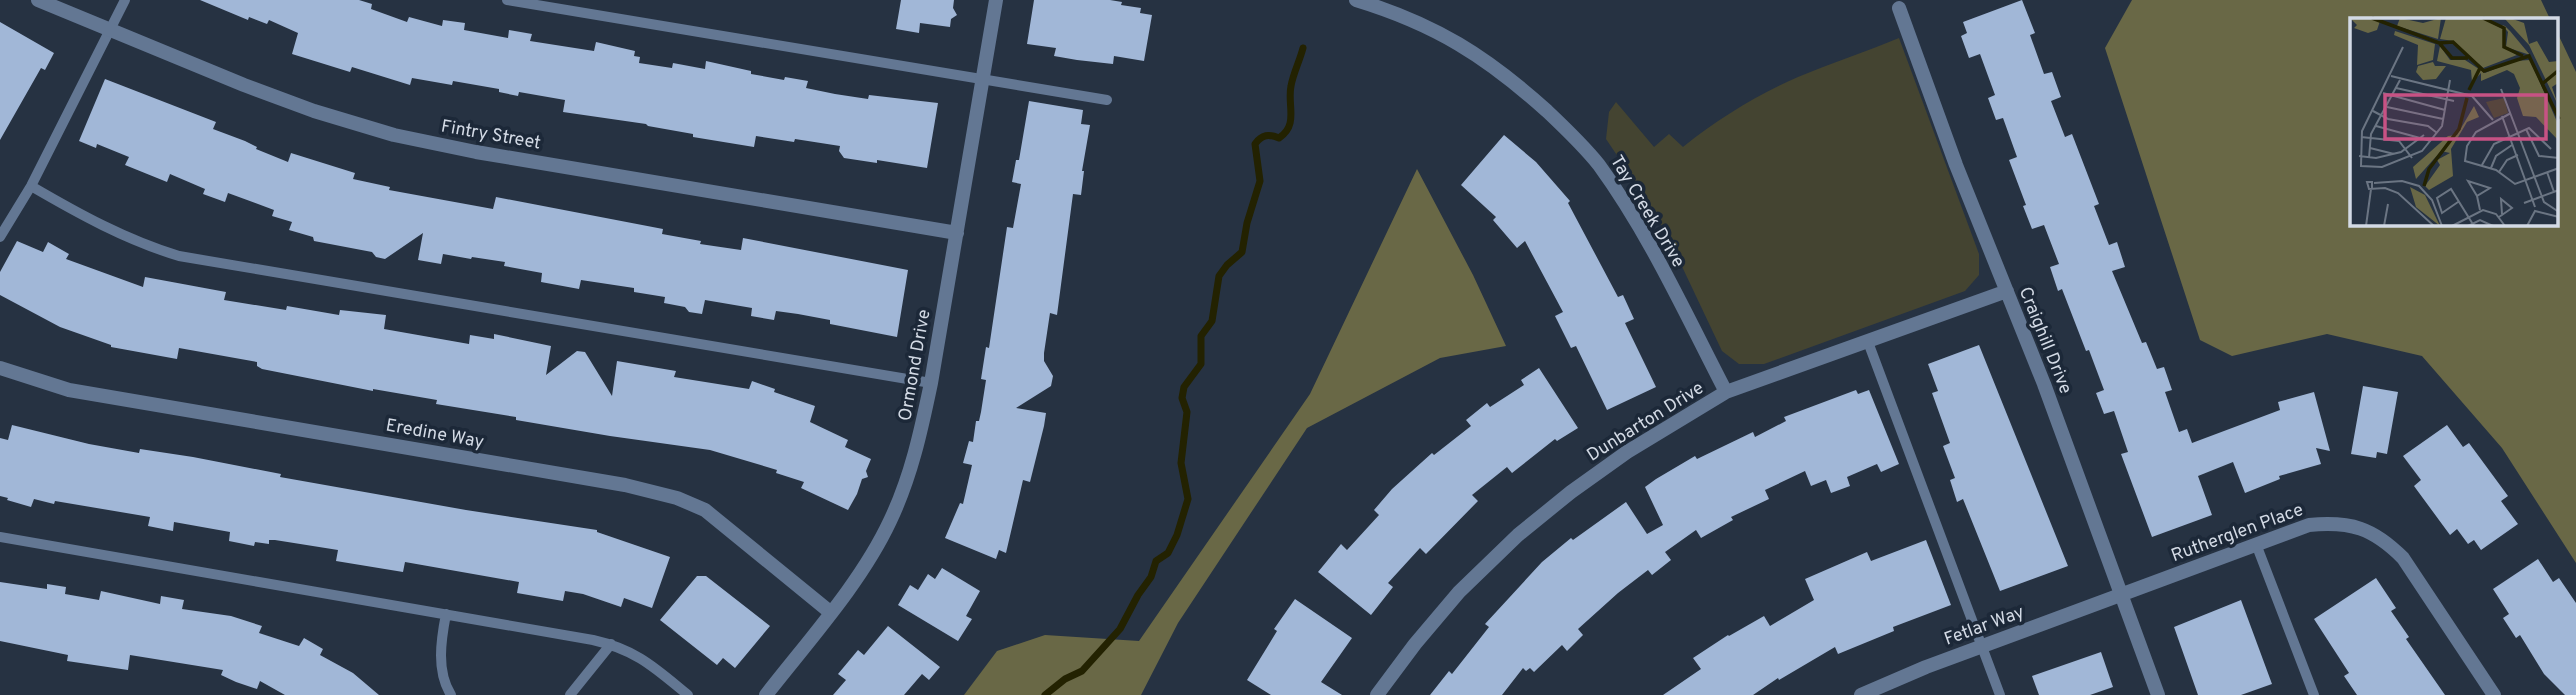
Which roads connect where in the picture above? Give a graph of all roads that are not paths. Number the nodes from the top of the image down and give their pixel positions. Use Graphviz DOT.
graph roads {
  1 [pos="38,0"];
  2 [pos="125,0"];
  3 [pos="507,0"];
  4 [pos="996,0"];
  5 [pos="1356,0"];
  6 [pos="1898,4"];
  7 [pos="112,30"];
  8 [pos="983,78"];
  9 [pos="1107,100"];
  10 [pos="31,186"];
  11 [pos="957,233"];
  12 [pos="0,237"];
  13 [pos="2007,291"];
  14 [pos="1868,342"];
  15 [pos="0,368"];
  16 [pos="932,383"];
  17 [pos="1726,392"];
  18 [pos="0,537"];
  19 [pos="2256,544"];
  20 [pos="2122,595"];
  21 [pos="830,612"];
  22 [pos="446,614"];
  23 [pos="611,644"];
  24 [pos="1983,646"];
  25 [pos="451,695"];
  26 [pos="570,695"];
  27 [pos="688,695"];
  28 [pos="766,695"];
  29 [pos="1377,695"];
  30 [pos="1861,695"];
  31 [pos="2000,695"];
  32 [pos="2158,695"];
  33 [pos="2314,695"];
  34 [pos="2494,695"];
  1 -- 7 [label="street, Fintry Street"];
  2 -- 7 [label="lane"];
  3 -- 8 [label="lane"];
  4 -- 8 [label="street, Ormond Drive"];
  5 -- 17 [label="street, Tay Creek Drive"];
  6 -- 13 [label="street, Craighill Drive"];
  7 -- 10 [label="lane"];
  7 -- 11 [label="street, Fintry Street"];
  8 -- 9 [label="lane"];
  8 -- 11 [label="street, Ormond Drive"];
  10 -- 12 [label="lane"];
  10 -- 16 [label="lane"];
  11 -- 16 [label="street, Ormond Drive"];
  13 -- 14 [label="street, Dunbarton Drive"];
  13 -- 20 [label="street, Craighill Drive"];
  14 -- 17 [label="street, Dunbarton Drive"];
  14 -- 24 [label="lane"];
  15 -- 21 [label="street, Eredine Way"];
  16 -- 21 [label="street, Ormond Drive"];
  17 -- 29 [label="street, Dunbarton Drive"];
  18 -- 22 [label="lane"];
  19 -- 20 [label="street, Rutherglen Place"];
  19 -- 33 [label="lane"];
  19 -- 34 [label="street, Rutherglen Place"];
  20 -- 24 [label="street, Fetlar Way"];
  20 -- 32 [label="street, Craighill Drive"];
  21 -- 28 [label="street, Ormond Drive"];
  22 -- 23 [label="lane"];
  22 -- 25 [label="lane"];
  23 -- 26 [label="lane"];
  23 -- 27 [label="lane"];
  24 -- 30 [label="street, Fetlar Way"];
  24 -- 31 [label="lane"];
}
